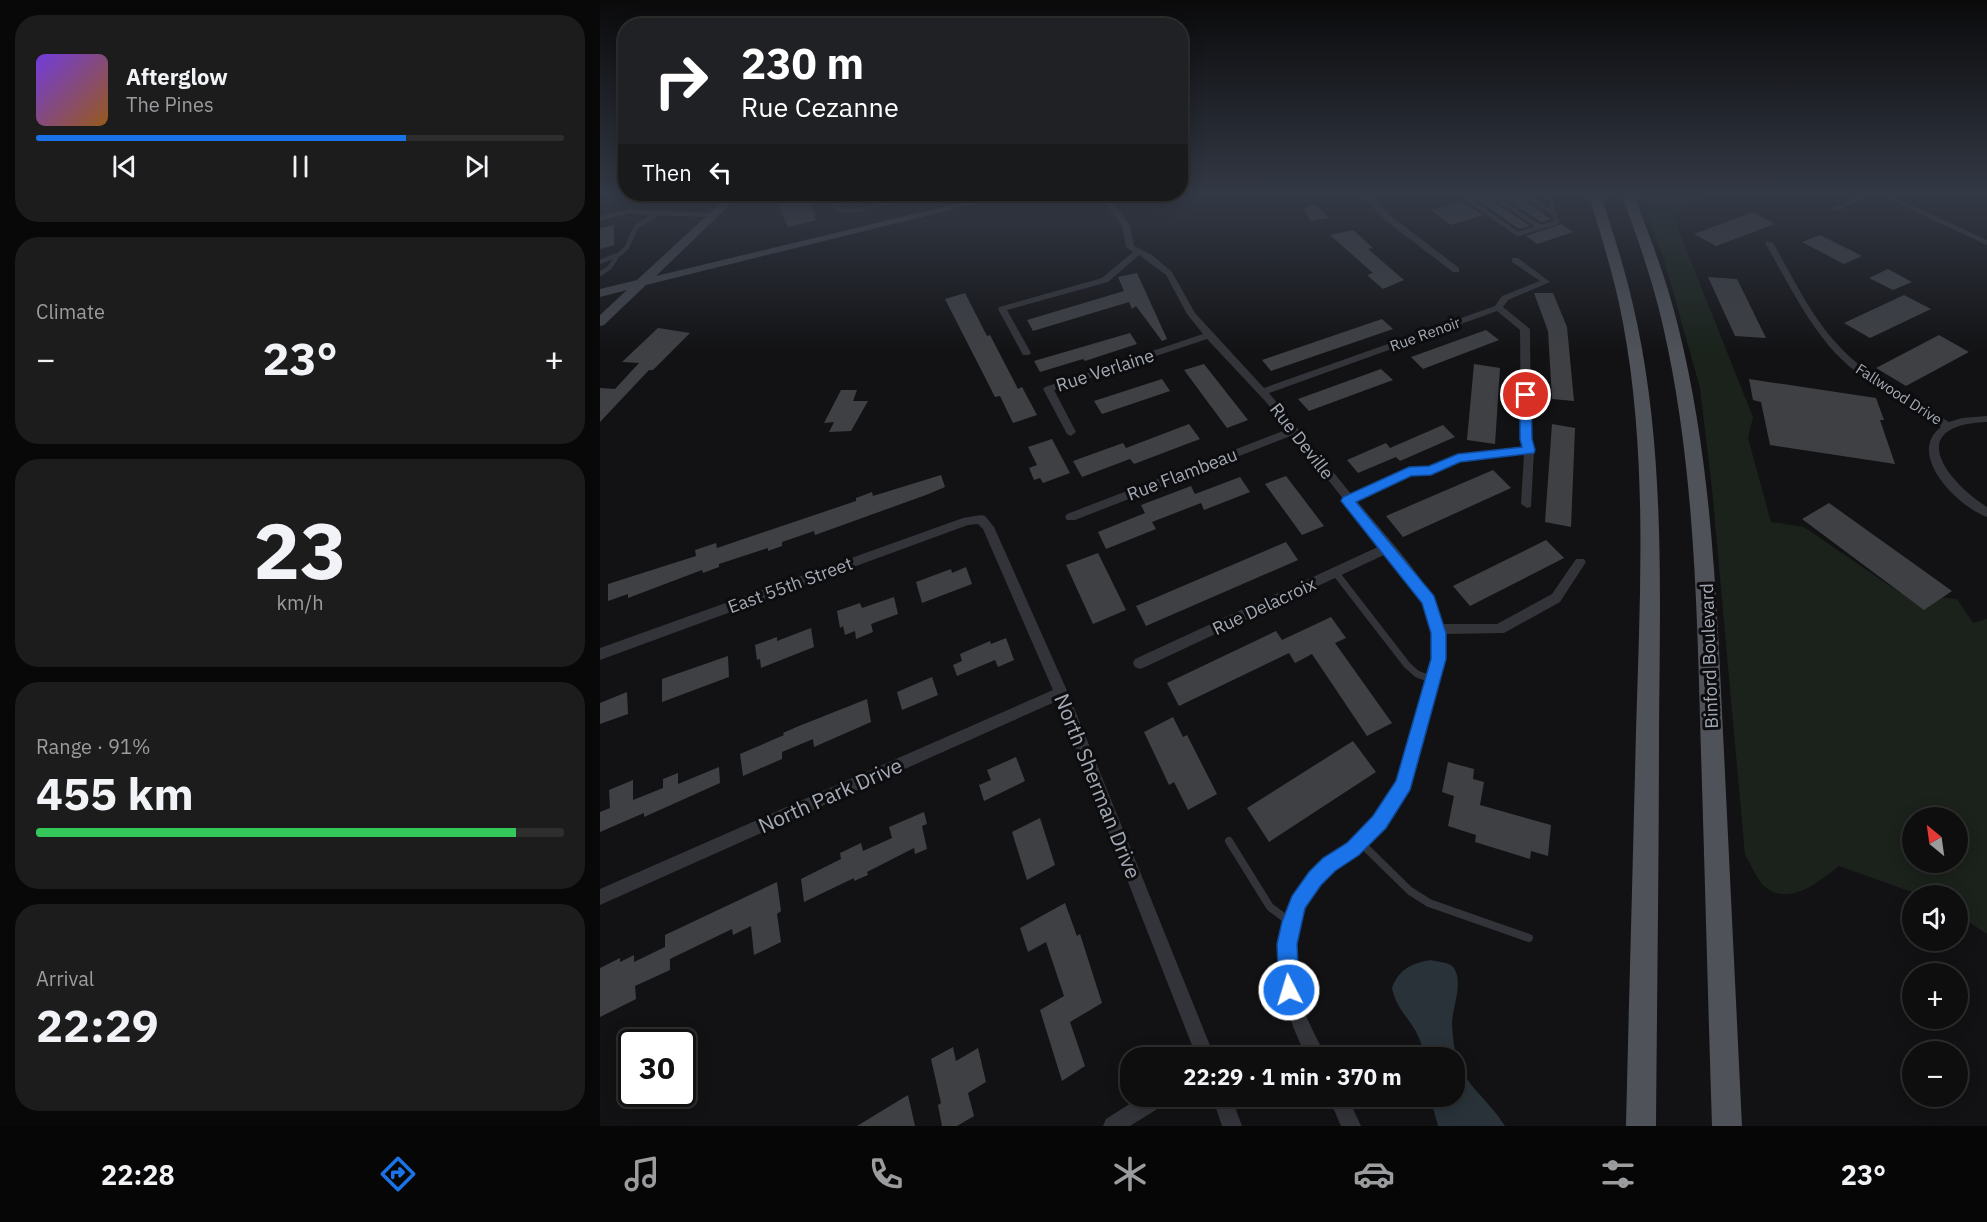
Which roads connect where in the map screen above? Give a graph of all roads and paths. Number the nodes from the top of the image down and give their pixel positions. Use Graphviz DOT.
graph roads {
  1 [pos="626,249"];
  2 [pos="678,249"];
  3 [pos="784,249"];
  4 [pos="1132,249"];
  5 [pos="1428,249"];
  6 [pos="1611,249"];
  7 [pos="1647,249"];
  8 [pos="1772,249"];
  9 [pos="1138,252"];
  10 [pos="616,258"];
  11 [pos="1515,260"];
  12 [pos="600,262"];
  13 [pos="1456,270"];
  14 [pos="600,274"];
  15 [pos="641,283"];
  16 [pos="600,293"];
  17 [pos="1498,308"];
  18 [pos="600,322"];
  19 [pos="1209,335"];
  20 [pos="1026,353"];
  21 [pos="1263,392"];
  22 [pos="1987,419"];
  23 [pos="1948,426"];
  24 [pos="1294,431"];
  25 [pos="1071,432"];
  26 [pos="1529,450"];
  27 [pos="1348,501"];
  28 [pos="1527,504"];
  29 [pos="1987,513"];
  30 [pos="1071,517"];
  31 [pos="981,519"];
  32 [pos="1387,548"];
  33 [pos="1580,562"];
  34 [pos="1335,572"];
  35 [pos="1438,629"];
  36 [pos="600,654"];
  37 [pos="1140,663"];
  38 [pos="1433,680"];
  39 [pos="1061,693"];
  40 [pos="1230,841"];
  41 [pos="1360,842"];
  42 [pos="600,897"];
  43 [pos="1291,922"];
  44 [pos="1528,938"];
  45 [pos="1202,1047"];
  46 [pos="1312,1047"];
  47 [pos="1143,1107"];
  48 [pos="1225,1107"];
  49 [pos="1342,1107"];
  50 [pos="1113,1126"];
  51 [pos="1232,1126"];
  52 [pos="1351,1126"];
  53 [pos="1641,1126"];
  54 [pos="1727,1126"];
  1 -- 10 [label="lane"];
  2 -- 15 [label="street"];
  3 -- 15 [label="street"];
  4 -- 9 [label="street"];
  5 -- 13 [label="street"];
  6 -- 53 [label="main road"];
  7 -- 54 [label="main road, Binford Boulevard"];
  8 -- 23 [label="street, Fallwood Drive"];
  9 -- 19 [label="street, Rue Deville"];
  9 -- 20 [label="street"];
  10 -- 12 [label="lane"];
  10 -- 14 [label="lane"];
  11 -- 17 [label="street, Rue Renoir"];
  15 -- 16 [label="street"];
  15 -- 18 [label="street"];
  17 -- 21 [label="street, Rue Renoir"];
  17 -- 26 [label="street"];
  19 -- 21 [label="street, Rue Deville"];
  19 -- 25 [label="street, Rue Verlaine"];
  21 -- 24 [label="street, Rue Deville"];
  22 -- 23 [label="street, Fallwood Drive"];
  23 -- 29 [label="street, Fallwood Drive"];
  24 -- 27 [label="street, Rue Deville"];
  24 -- 30 [label="street, Rue Flambeau"];
  26 -- 27 [label="street"];
  26 -- 28 [label="street"];
  27 -- 32 [label="street, Rue Deville"];
  31 -- 36 [label="street, East 55th Street"];
  31 -- 39 [label="street, North Sherman Drive"];
  32 -- 34 [label="street, Rue Delacroix"];
  32 -- 35 [label="street, Rue Deville"];
  33 -- 35 [label="street"];
  34 -- 37 [label="street, Rue Delacroix"];
  34 -- 38 [label="lane"];
  35 -- 38 [label="street, Rue Deville"];
  38 -- 41 [label="street, Rue Deville"];
  39 -- 42 [label="street, North Park Drive"];
  39 -- 45 [label="street, North Sherman Drive"];
  40 -- 43 [label="lane"];
  41 -- 43 [label="street, Rue Deville"];
  41 -- 44 [label="lane"];
  43 -- 46 [label="street, Rue Deville"];
  47 -- 50 [label="street"];
  48 -- 51 [label="street"];
  49 -- 52 [label="street"];
}
